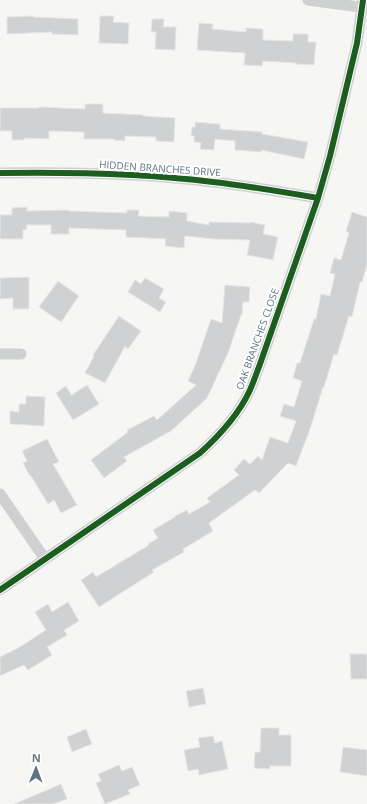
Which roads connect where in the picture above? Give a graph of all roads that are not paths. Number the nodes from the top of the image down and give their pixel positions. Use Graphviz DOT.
graph roads {
  1 [pos="308,0"];
  2 [pos="364,5"];
  3 [pos="0,173"];
  4 [pos="318,198"];
  5 [pos="0,354"];
  6 [pos="21,354"];
  7 [pos="0,494"];
  8 [pos="45,559"];
  9 [pos="0,590"];
  1 -- 2 [label="street"];
  2 -- 4 [label="street, OAK BRANCHES CLOSE"];
  3 -- 4 [label="street, HIDDEN BRANCHES DRIVE"];
  4 -- 8 [label="street, OAK BRANCHES CLOSE"];
  5 -- 6 [label="street"];
  7 -- 8 [label="street"];
  8 -- 9 [label="street, OAK BRANCHES CLOSE"];
}
